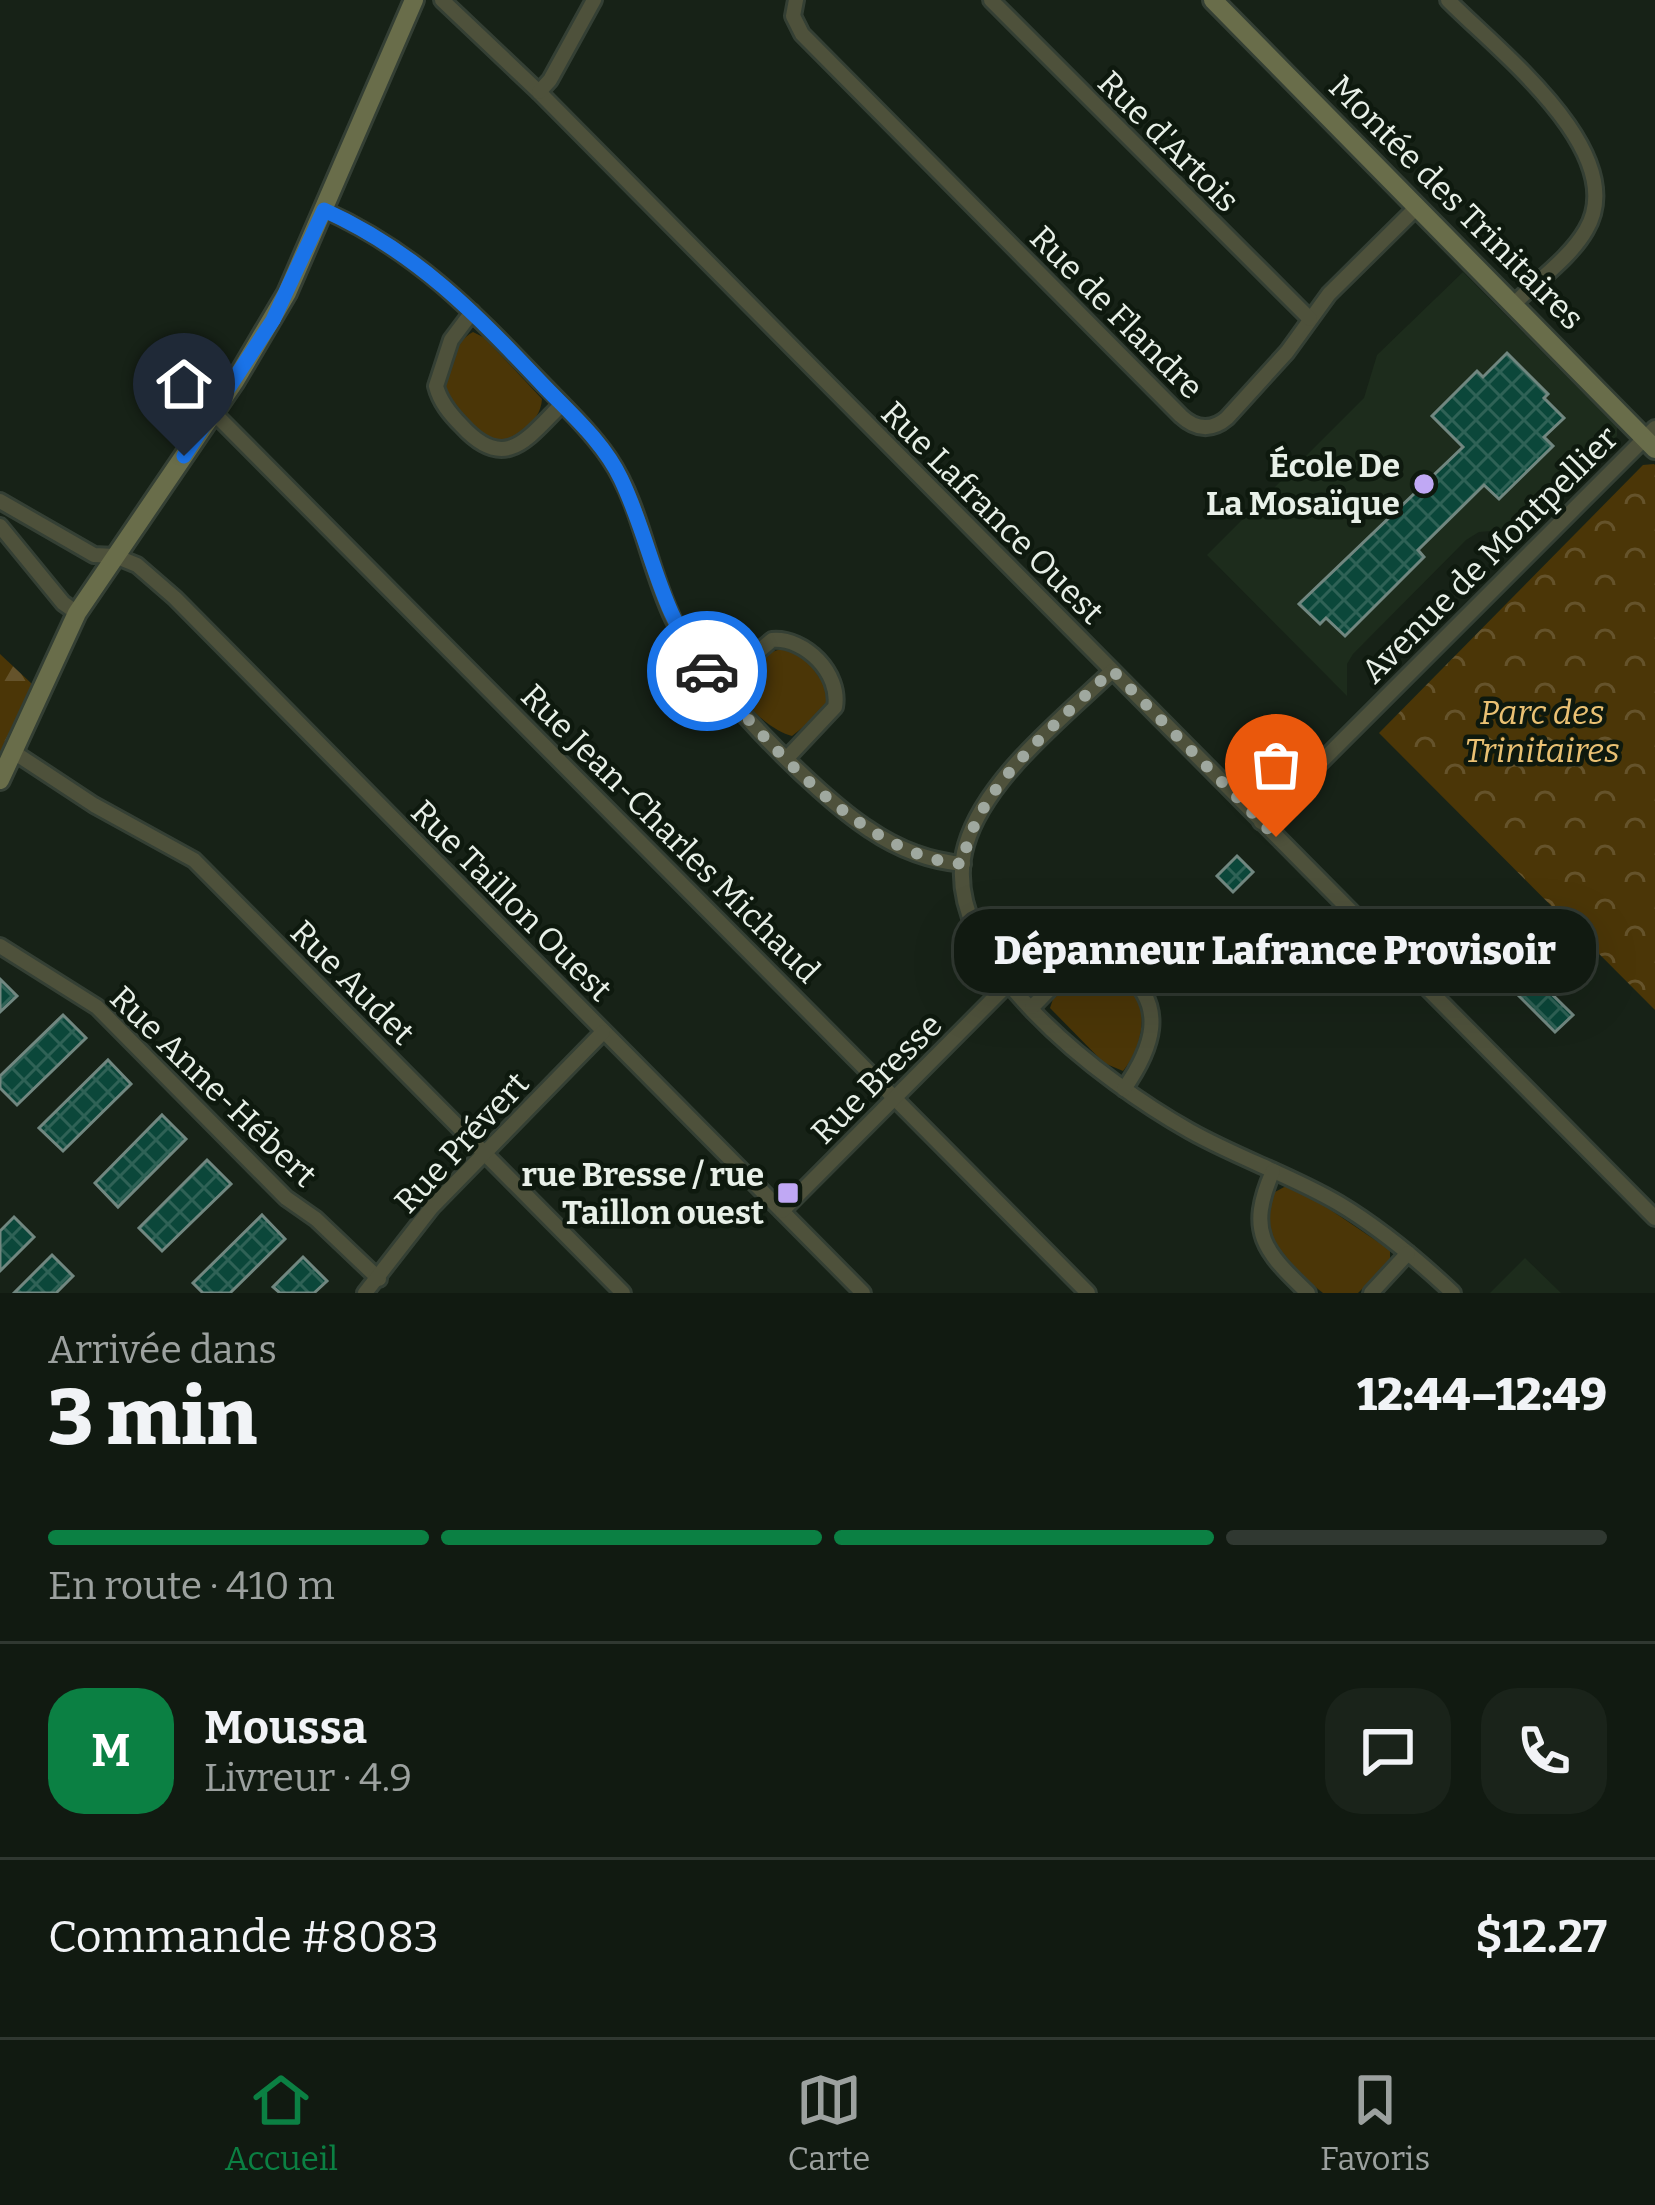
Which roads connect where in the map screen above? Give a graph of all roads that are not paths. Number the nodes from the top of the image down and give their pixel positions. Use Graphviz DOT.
graph roads {
  1 [pos="414,0"];
  2 [pos="442,0"];
  3 [pos="594,0"];
  4 [pos="796,0"];
  5 [pos="991,0"];
  6 [pos="1213,0"];
  7 [pos="1448,0"];
  8 [pos="539,92"];
  9 [pos="1418,206"];
  10 [pos="324,210"];
  11 [pos="1515,303"];
  12 [pos="472,312"];
  13 [pos="1310,319"];
  14 [pos="562,404"];
  15 [pos="214,413"];
  16 [pos="1652,438"];
  17 [pos="0,501"];
  18 [pos="0,526"];
  19 [pos="115,556"];
  20 [pos="77,613"];
  21 [pos="1112,670"];
  22 [pos="719,685"];
  23 [pos="13,751"];
  24 [pos="788,757"];
  25 [pos="0,780"];
  26 [pos="1261,822"];
  27 [pos="963,864"];
  28 [pos="0,946"];
  29 [pos="1009,983"];
  30 [pos="1032,1007"];
  31 [pos="603,1032"];
  32 [pos="1124,1089"];
  33 [pos="894,1098"];
  34 [pos="484,1152"];
  35 [pos="1273,1172"];
  36 [pos="782,1211"];
  37 [pos="1655,1218"];
  38 [pos="1408,1253"];
  39 [pos="379,1279"];
  40 [pos="364,1293"];
  41 [pos="623,1293"];
  42 [pos="863,1293"];
  43 [pos="1088,1293"];
  44 [pos="1308,1293"];
  45 [pos="1371,1293"];
  46 [pos="1454,1293"];
  1 -- 10 [label="street"];
  2 -- 8 [label="street, Rue Lafrance Ouest"];
  3 -- 8 [label="street"];
  4 -- 13 [label="street, Rue de Flandre"];
  5 -- 13 [label="street, Rue d'Artois"];
  6 -- 9 [label="street, Montée des Trinitaires"];
  7 -- 11 [label="street"];
  8 -- 21 [label="street, Rue Lafrance Ouest"];
  9 -- 11 [label="street, Montée des Trinitaires"];
  9 -- 13 [label="street, Rue de Flandre"];
  10 -- 12 [label="street"];
  10 -- 15 [label="street"];
  11 -- 16 [label="street, Montée des Trinitaires"];
  12 -- 14 [label="street"];
  12 -- 14 [label="street"];
  14 -- 22 [label="street"];
  15 -- 19 [label="street"];
  15 -- 33 [label="street, Rue Jean-Charles Michaud"];
  16 -- 26 [label="street, Avenue de Montpellier"];
  17 -- 19 [label="street, Rue Taillon Ouest"];
  18 -- 20 [label="street"];
  19 -- 20 [label="street"];
  19 -- 31 [label="street, Rue Taillon Ouest"];
  20 -- 23 [label="street"];
  21 -- 26 [label="street, Rue Lafrance Ouest"];
  21 -- 27 [label="street"];
  22 -- 24 [label="street"];
  22 -- 24 [label="street"];
  23 -- 25 [label="street"];
  23 -- 34 [label="street, Rue Audet"];
  24 -- 27 [label="street"];
  26 -- 37 [label="street, Rue Lafrance Ouest"];
  27 -- 29 [label="street"];
  28 -- 39 [label="street, Rue Anne-Hébert"];
  29 -- 30 [label="street"];
  29 -- 33 [label="street, Rue Bresse"];
  30 -- 32 [label="street"];
  30 -- 32 [label="street"];
  31 -- 34 [label="street, Rue Prévert"];
  31 -- 36 [label="street, Rue Taillon Ouest"];
  32 -- 35 [label="street"];
  33 -- 36 [label="street, Rue Bresse"];
  33 -- 43 [label="street, Rue Jean-Charles Michaud"];
  34 -- 39 [label="street, Rue Prévert"];
  34 -- 41 [label="street, Rue Audet"];
  35 -- 38 [label="street"];
  35 -- 44 [label="street"];
  36 -- 42 [label="street, Rue Taillon Ouest"];
  38 -- 45 [label="street"];
  38 -- 46 [label="street"];
  39 -- 40 [label="street, Rue Prévert"];
}
